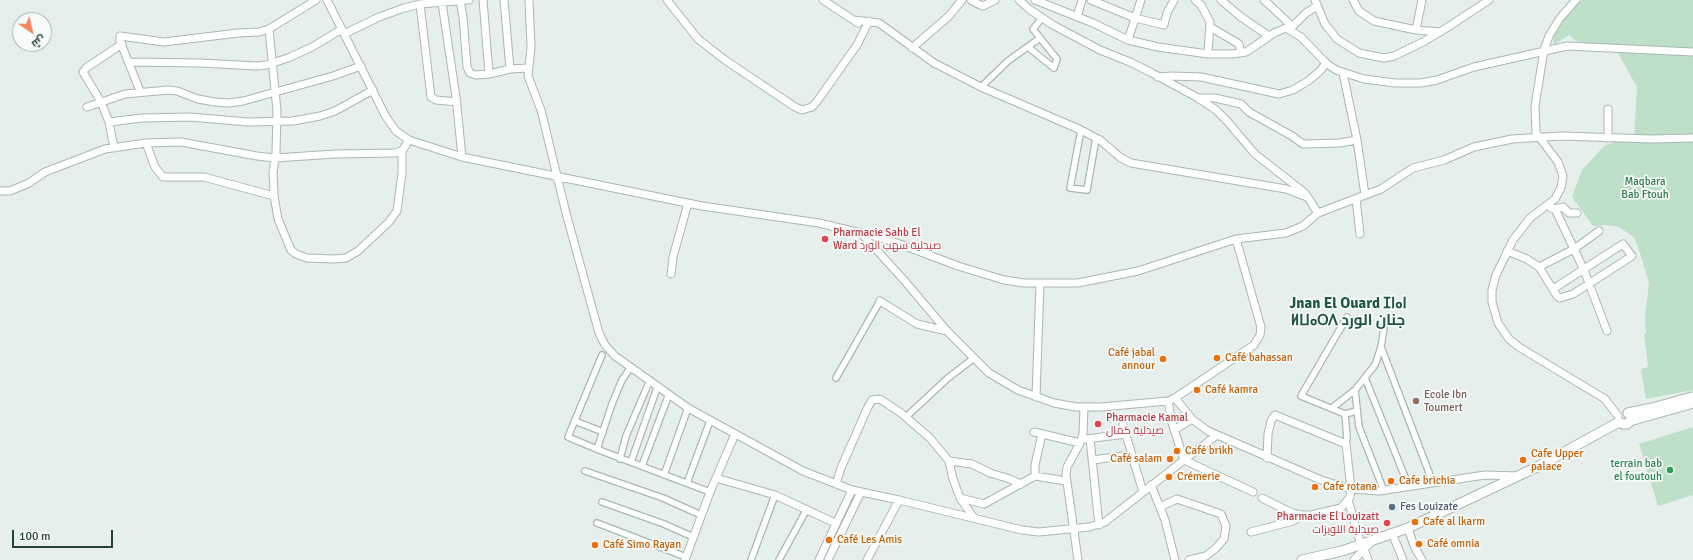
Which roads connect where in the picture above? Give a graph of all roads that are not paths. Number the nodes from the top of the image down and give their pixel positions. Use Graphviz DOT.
graph roads {
  1 [pos="316,0"];
  2 [pos="327,0"];
  3 [pos="460,0"];
  4 [pos="469,0"];
  5 [pos="483,0"];
  6 [pos="504,0"];
  7 [pos="529,0"];
  8 [pos="667,0"];
  9 [pos="823,0"];
  10 [pos="971,0"];
  11 [pos="995,0"];
  12 [pos="1019,0"];
  13 [pos="1034,0"];
  14 [pos="1082,0"];
  15 [pos="1091,0"];
  16 [pos="1141,0"];
  17 [pos="1174,0"];
  18 [pos="1195,0"];
  19 [pos="1221,0"];
  20 [pos="1264,0"];
  21 [pos="1353,0"];
  22 [pos="1422,0"];
  23 [pos="1489,0"];
  24 [pos="1576,0"];
  25 [pos="959,1"];
  26 [pos="442,3"];
  27 [pos="1316,3"];
  28 [pos="420,4"];
  29 [pos="1077,17"];
  30 [pos="1042,18"];
  31 [pos="1135,18"];
  32 [pos="854,20"];
  33 [pos="869,21"];
  34 [pos="1210,27"];
  35 [pos="1290,28"];
  36 [pos="269,29"];
  37 [pos="866,29"];
  38 [pos="1416,30"];
  39 [pos="343,32"];
  40 [pos="1440,32"];
  41 [pos="1269,36"];
  42 [pos="1040,38"];
  43 [pos="1128,40"];
  44 [pos="122,44"];
  45 [pos="1028,47"];
  46 [pos="912,48"];
  47 [pos="1544,50"];
  48 [pos="1693,52"];
  49 [pos="1241,53"];
  50 [pos="1208,54"];
  51 [pos="129,62"];
  52 [pos="273,63"];
  53 [pos="1326,63"];
  54 [pos="361,66"];
  55 [pos="528,68"];
  56 [pos="510,69"];
  57 [pos="1343,73"];
  58 [pos="489,74"];
  59 [pos="1158,77"];
  60 [pos="981,87"];
  61 [pos="373,90"];
  62 [pos="140,91"];
  63 [pos="276,92"];
  64 [pos="1198,98"];
  65 [pos="101,102"];
  66 [pos="457,102"];
  67 [pos="87,107"];
  68 [pos="1608,109"];
  69 [pos="109,122"];
  70 [pos="277,122"];
  71 [pos="1082,130"];
  72 [pos="1538,137"];
  73 [pos="1096,138"];
  74 [pos="1608,138"];
  75 [pos="1693,138"];
  76 [pos="409,140"];
  77 [pos="1358,140"];
  78 [pos="146,143"];
  79 [pos="114,148"];
  80 [pos="402,151"];
  81 [pos="462,157"];
  82 [pos="275,158"];
  83 [pos="558,177"];
  84 [pos="0,191"];
  85 [pos="1365,195"];
  86 [pos="274,196"];
  87 [pos="1309,198"];
  88 [pos="1356,199"];
  89 [pos="688,203"];
  90 [pos="1546,206"];
  91 [pos="1555,209"];
  92 [pos="1318,213"];
  93 [pos="1577,213"];
  94 [pos="1599,231"];
  95 [pos="861,233"];
  96 [pos="1360,234"];
  97 [pos="1236,239"];
  98 [pos="1574,249"];
  99 [pos="1507,251"];
  100 [pos="1539,267"];
  101 [pos="1584,270"];
  102 [pos="670,274"];
  103 [pos="1040,283"];
  104 [pos="1590,283"];
  105 [pos="1553,289"];
  106 [pos="880,301"];
  107 [pos="1347,318"];
  108 [pos="1384,327"];
  109 [pos="947,330"];
  110 [pos="1607,331"];
  111 [pos="1381,347"];
  112 [pos="602,355"];
  113 [pos="974,358"];
  114 [pos="631,367"];
  115 [pos="836,378"];
  116 [pos="1365,378"];
  117 [pos="650,380"];
  118 [pos="657,388"];
  119 [pos="1355,390"];
  120 [pos="668,394"];
  121 [pos="1036,397"];
  122 [pos="1693,397"];
  123 [pos="1172,400"];
  124 [pos="1693,403"];
  125 [pos="1084,407"];
  126 [pos="688,408"];
  127 [pos="1332,408"];
  128 [pos="1357,411"];
  129 [pos="1345,414"];
  130 [pos="906,417"];
  131 [pos="1624,417"];
  132 [pos="1192,419"];
  133 [pos="575,421"];
  134 [pos="710,422"];
  135 [pos="1123,425"];
  136 [pos="1174,430"];
  137 [pos="603,432"];
  138 [pos="1034,432"];
  139 [pos="735,434"];
  140 [pos="1042,434"];
  141 [pos="1126,434"];
  142 [pos="1217,436"];
  143 [pos="1090,438"];
  144 [pos="1081,441"];
  145 [pos="1346,444"];
  146 [pos="599,450"];
  147 [pos="1131,455"];
  148 [pos="1267,458"];
  149 [pos="620,459"];
  150 [pos="1092,460"];
  151 [pos="1184,460"];
  152 [pos="949,461"];
  153 [pos="631,462"];
  154 [pos="642,466"];
  155 [pos="585,471"];
  156 [pos="664,475"];
  157 [pos="1035,476"];
  158 [pos="1518,476"];
  159 [pos="716,478"];
  160 [pos="1066,481"];
  161 [pos="686,483"];
  162 [pos="1433,483"];
  163 [pos="836,484"];
  164 [pos="1020,484"];
  165 [pos="1151,485"];
  166 [pos="1409,487"];
  167 [pos="1351,489"];
  168 [pos="852,490"];
  169 [pos="1384,491"];
  170 [pos="710,492"];
  171 [pos="861,492"];
  172 [pos="1144,492"];
  173 [pos="1253,492"];
  174 [pos="775,495"];
  175 [pos="960,498"];
  176 [pos="1262,498"];
  177 [pos="900,500"];
  178 [pos="1348,500"];
  179 [pos="602,502"];
  180 [pos="1160,507"];
  181 [pos="807,509"];
  182 [pos="701,515"];
  183 [pos="1302,515"];
  184 [pos="974,518"];
  185 [pos="597,523"];
  186 [pos="836,523"];
  187 [pos="1099,525"];
  188 [pos="1408,528"];
  189 [pos="1074,530"];
  190 [pos="1251,532"];
  191 [pos="1392,533"];
  192 [pos="693,537"];
  193 [pos="1362,547"];
  194 [pos="686,559"];
  195 [pos="751,560"];
  196 [pos="779,560"];
  197 [pos="818,560"];
  198 [pos="828,560"];
  199 [pos="867,560"];
  200 [pos="1078,560"];
  201 [pos="1175,560"];
  202 [pos="1189,560"];
  203 [pos="1302,560"];
  204 [pos="1354,560"];
  205 [pos="1368,560"];
  206 [pos="1402,560"];
  207 [pos="1422,560"];
  1 -- 36 [label="street"];
  2 -- 39 [label="street"];
  3 -- 4 [label="street"];
  3 -- 26 [label="street"];
  3 -- 58 [label="street"];
  5 -- 58 [label="street"];
  6 -- 56 [label="street"];
  7 -- 55 [label="street"];
  8 -- 37 [label="street"];
  9 -- 32 [label="street"];
  10 -- 11 [label="street"];
  12 -- 30 [label="street"];
  13 -- 29 [label="street"];
  14 -- 29 [label="street"];
  15 -- 31 [label="street"];
  16 -- 31 [label="street"];
  17 -- 31 [label="street"];
  18 -- 34 [label="street"];
  19 -- 41 [label="street"];
  20 -- 35 [label="street"];
  21 -- 38 [label="street"];
  22 -- 38 [label="street"];
  23 -- 40 [label="street"];
  24 -- 47 [label="street"];
  25 -- 46 [label="street"];
  26 -- 28 [label="street"];
  26 -- 66 [label="street"];
  27 -- 35 [label="street"];
  27 -- 40 [label="street"];
  28 -- 39 [label="street"];
  28 -- 66 [label="street"];
  29 -- 43 [label="street"];
  30 -- 42 [label="street"];
  30 -- 59 [label="street"];
  31 -- 43 [label="street"];
  32 -- 33 [label="street"];
  32 -- 37 [label="street"];
  33 -- 37 [label="street"];
  33 -- 46 [label="street"];
  34 -- 49 [label="street"];
  34 -- 50 [label="street"];
  35 -- 41 [label="street"];
  35 -- 53 [label="street"];
  36 -- 44 [label="street"];
  36 -- 52 [label="street"];
  38 -- 40 [label="street"];
  39 -- 52 [label="street"];
  39 -- 54 [label="street"];
  41 -- 49 [label="street"];
  42 -- 45 [label="street"];
  42 -- 45 [label="street"];
  43 -- 50 [label="street"];
  44 -- 51 [label="street"];
  44 -- 65 [label="street"];
  45 -- 60 [label="street"];
  46 -- 60 [label="street"];
  47 -- 48 [label="street"];
  47 -- 57 [label="street"];
  47 -- 72 [label="street"];
  49 -- 50 [label="street"];
  51 -- 52 [label="street"];
  51 -- 62 [label="street"];
  52 -- 63 [label="street"];
  53 -- 57 [label="street"];
  53 -- 59 [label="street"];
  54 -- 61 [label="street"];
  54 -- 63 [label="street"];
  55 -- 56 [label="street"];
  55 -- 83 [label="street"];
  56 -- 58 [label="street"];
  57 -- 77 [label="street"];
  59 -- 64 [label="street"];
  60 -- 71 [label="street"];
  61 -- 70 [label="street"];
  61 -- 76 [label="street"];
  62 -- 63 [label="street"];
  62 -- 65 [label="street"];
  63 -- 70 [label="street"];
  64 -- 77 [label="street"];
  64 -- 87 [label="street"];
  65 -- 67 [label="street"];
  65 -- 69 [label="street"];
  66 -- 81 [label="street"];
  68 -- 74 [label="street"];
  69 -- 70 [label="street"];
  69 -- 79 [label="street"];
  70 -- 82 [label="street"];
  71 -- 73 [label="street"];
  71 -- 73 [label="street"];
  72 -- 74 [label="street"];
  72 -- 85 [label="street"];
  72 -- 90 [label="street"];
  73 -- 87 [label="street"];
  74 -- 75 [label="street"];
  76 -- 80 [label="street"];
  76 -- 81 [label="street"];
  77 -- 85 [label="street"];
  78 -- 79 [label="street"];
  78 -- 82 [label="street"];
  78 -- 86 [label="street"];
  79 -- 84 [label="street"];
  80 -- 82 [label="street"];
  80 -- 86 [label="street"];
  81 -- 83 [label="street"];
  82 -- 86 [label="street"];
  83 -- 89 [label="street"];
  83 -- 114 [label="street"];
  85 -- 88 [label="street"];
  87 -- 92 [label="street"];
  88 -- 92 [label="street"];
  88 -- 96 [label="street"];
  89 -- 95 [label="street"];
  89 -- 102 [label="street"];
  90 -- 91 [label="street"];
  90 -- 99 [label="street"];
  91 -- 93 [label="street"];
  91 -- 98 [label="street"];
  92 -- 97 [label="street"];
  94 -- 98 [label="street"];
  95 -- 103 [label="street"];
  95 -- 109 [label="street"];
  97 -- 103 [label="street"];
  97 -- 123 [label="street"];
  98 -- 100 [label="street"];
  98 -- 101 [label="street"];
  99 -- 100 [label="street"];
  99 -- 131 [label="street"];
  100 -- 105 [label="street"];
  101 -- 104 [label="street"];
  101 -- 104 [label="street"];
  101 -- 105 [label="street"];
  103 -- 121 [label="street"];
  104 -- 105 [label="street"];
  104 -- 110 [label="street"];
  106 -- 109 [label="street"];
  106 -- 115 [label="street"];
  107 -- 127 [label="street"];
  108 -- 111 [label="street"];
  109 -- 113 [label="street"];
  111 -- 116 [label="street"];
  111 -- 162 [label="street"];
  112 -- 133 [label="street"];
  113 -- 121 [label="street"];
  113 -- 130 [label="street"];
  114 -- 117 [label="street"];
  114 -- 137 [label="street"];
  116 -- 119 [label="street"];
  116 -- 166 [label="street"];
  117 -- 120 [label="street"];
  117 -- 149 [label="street"];
  118 -- 153 [label="street"];
  119 -- 127 [label="street"];
  119 -- 128 [label="street"];
  120 -- 126 [label="street"];
  120 -- 154 [label="street"];
  121 -- 125 [label="street"];
  122 -- 131 [label="street"];
  123 -- 125 [label="street"];
  123 -- 132 [label="street"];
  123 -- 136 [label="street"];
  124 -- 131 [label="street"];
  125 -- 144 [label="street"];
  126 -- 134 [label="street"];
  126 -- 156 [label="street"];
  127 -- 129 [label="street"];
  128 -- 129 [label="street"];
  128 -- 169 [label="street"];
  129 -- 145 [label="street"];
  130 -- 152 [label="street"];
  130 -- 163 [label="street"];
  131 -- 158 [label="street"];
  132 -- 136 [label="street"];
  132 -- 142 [label="street"];
  133 -- 137 [label="street"];
  133 -- 146 [label="street"];
  134 -- 139 [label="street"];
  134 -- 161 [label="street"];
  135 -- 141 [label="street"];
  136 -- 151 [label="street"];
  137 -- 146 [label="street"];
  138 -- 140 [label="street"];
  139 -- 159 [label="street"];
  139 -- 163 [label="street"];
  140 -- 144 [label="street"];
  140 -- 157 [label="street"];
  141 -- 143 [label="street"];
  141 -- 147 [label="street"];
  142 -- 148 [label="street"];
  142 -- 151 [label="street"];
  143 -- 144 [label="street"];
  143 -- 150 [label="street"];
  144 -- 160 [label="street"];
  145 -- 148 [label="street"];
  145 -- 167 [label="street"];
  146 -- 149 [label="street"];
  147 -- 150 [label="street"];
  147 -- 172 [label="street"];
  148 -- 167 [label="street"];
  149 -- 153 [label="street"];
  150 -- 187 [label="street"];
  151 -- 165 [label="street"];
  151 -- 173 [label="street"];
  152 -- 164 [label="street"];
  152 -- 175 [label="street"];
  153 -- 154 [label="street"];
  154 -- 156 [label="street"];
  155 -- 182 [label="street"];
  156 -- 161 [label="street"];
  157 -- 160 [label="street"];
  157 -- 164 [label="street"];
  158 -- 162 [label="street"];
  158 -- 188 [label="street"];
  159 -- 170 [label="street"];
  159 -- 174 [label="street"];
  160 -- 189 [label="street"];
  161 -- 170 [label="street"];
  162 -- 166 [label="street"];
  163 -- 168 [label="street"];
  164 -- 175 [label="street"];
  165 -- 172 [label="street"];
  165 -- 180 [label="street"];
  166 -- 169 [label="street"];
  167 -- 169 [label="street"];
  167 -- 178 [label="street"];
  168 -- 171 [label="street"];
  168 -- 186 [label="street"];
  170 -- 182 [label="street"];
  171 -- 177 [label="street"];
  171 -- 198 [label="street"];
  172 -- 187 [label="street"];
  174 -- 181 [label="street"];
  174 -- 195 [label="street"];
  175 -- 184 [label="street"];
  176 -- 183 [label="street"];
  177 -- 184 [label="street"];
  177 -- 199 [label="street"];
  178 -- 183 [label="street"];
  178 -- 193 [label="street"];
  179 -- 192 [label="street"];
  180 -- 201 [label="street"];
  180 -- 202 [label="street"];
  181 -- 186 [label="street"];
  181 -- 196 [label="street"];
  182 -- 192 [label="street"];
  183 -- 190 [label="street"];
  184 -- 189 [label="street"];
  185 -- 194 [label="street"];
  186 -- 197 [label="street"];
  187 -- 189 [label="street"];
  188 -- 191 [label="street"];
  188 -- 207 [label="street"];
  189 -- 200 [label="street"];
  191 -- 193 [label="street"];
  191 -- 206 [label="street"];
  192 -- 194 [label="street"];
  193 -- 203 [label="street"];
  193 -- 204 [label="street"];
  193 -- 205 [label="street"];
}
